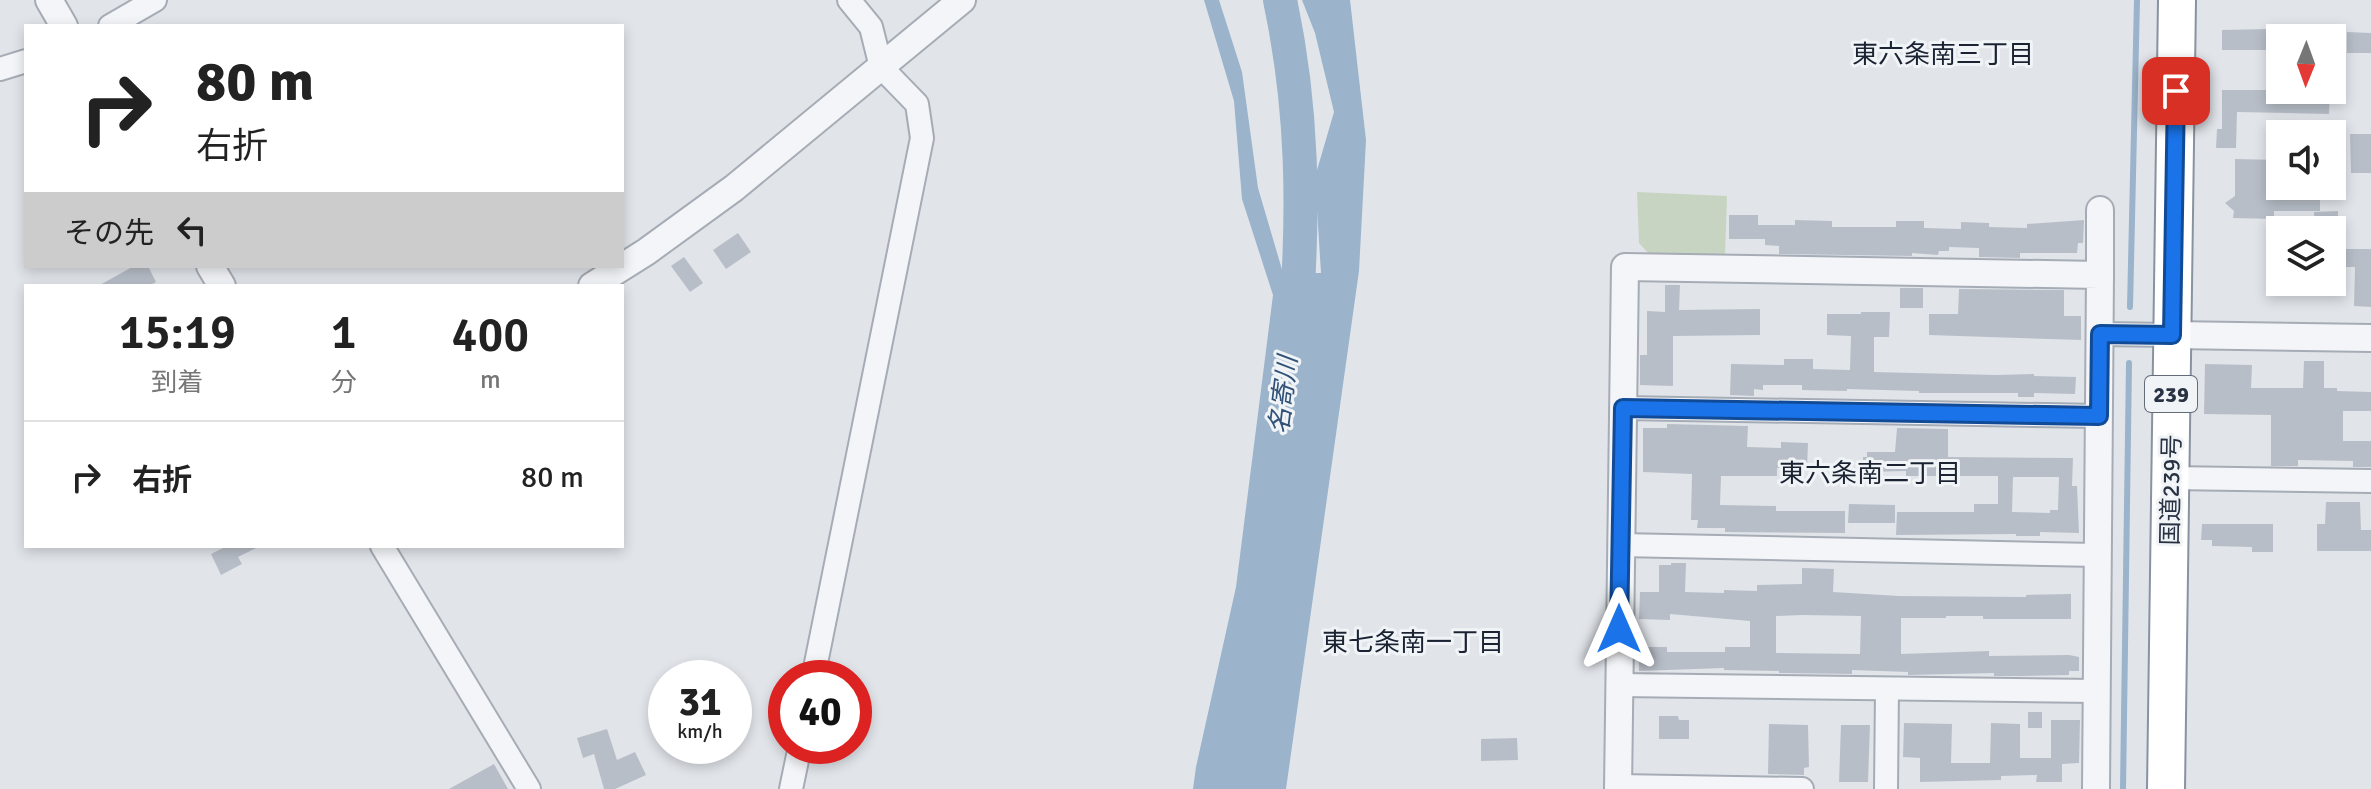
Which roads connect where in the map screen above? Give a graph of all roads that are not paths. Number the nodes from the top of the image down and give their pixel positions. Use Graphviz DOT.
graph roads {
  1 [pos="49,0"];
  2 [pos="155,0"];
  3 [pos="849,0"];
  4 [pos="962,0"];
  5 [pos="2177,0"];
  6 [pos="63,24"];
  7 [pos="113,24"];
  8 [pos="24,62"];
  9 [pos="881,67"];
  10 [pos="0,69"];
  11 [pos="2100,210"];
  12 [pos="624,266"];
  13 [pos="621,268"];
  14 [pos="2100,275"];
  15 [pos="595,284"];
  16 [pos="2100,334"];
  17 [pos="2172,335"];
  18 [pos="2371,338"];
  19 [pos="1623,408"];
  20 [pos="2099,416"];
  21 [pos="2171,478"];
  22 [pos="2371,481"];
  23 [pos="1620,545"];
  24 [pos="383,548"];
  25 [pos="2097,555"];
  26 [pos="817,660"];
  27 [pos="1619,685"];
  28 [pos="1887,690"];
  29 [pos="2096,691"];
  30 [pos="796,764"];
  31 [pos="1618,787"];
  32 [pos="529,789"];
  33 [pos="791,789"];
  34 [pos="1802,789"];
  35 [pos="1886,789"];
  36 [pos="2096,789"];
  37 [pos="2166,789"];
  1 -- 6 [label="street"];
  2 -- 7 [label="street"];
  3 -- 9 [label="street"];
  4 -- 9 [label="street"];
  5 -- 17 [label="highway, 国道239号 / 239"];
  8 -- 10 [label="street"];
  9 -- 12 [label="street"];
  9 -- 26 [label="street"];
  11 -- 14 [label="street"];
  13 -- 15 [label="street"];
  14 -- 16 [label="street"];
  14 -- 19 [label="street"];
  16 -- 17 [label="street"];
  16 -- 20 [label="street"];
  17 -- 18 [label="street"];
  17 -- 21 [label="highway, 国道239号 / 239"];
  19 -- 20 [label="street"];
  19 -- 23 [label="street"];
  20 -- 25 [label="street"];
  21 -- 22 [label="street"];
  21 -- 37 [label="highway, 国道239号 / 239"];
  23 -- 25 [label="street"];
  23 -- 27 [label="street"];
  24 -- 32 [label="street"];
  25 -- 29 [label="street"];
  27 -- 28 [label="street"];
  27 -- 31 [label="street"];
  28 -- 29 [label="street"];
  28 -- 35 [label="street"];
  29 -- 36 [label="street"];
  30 -- 33 [label="street"];
  31 -- 34 [label="street"];
}
